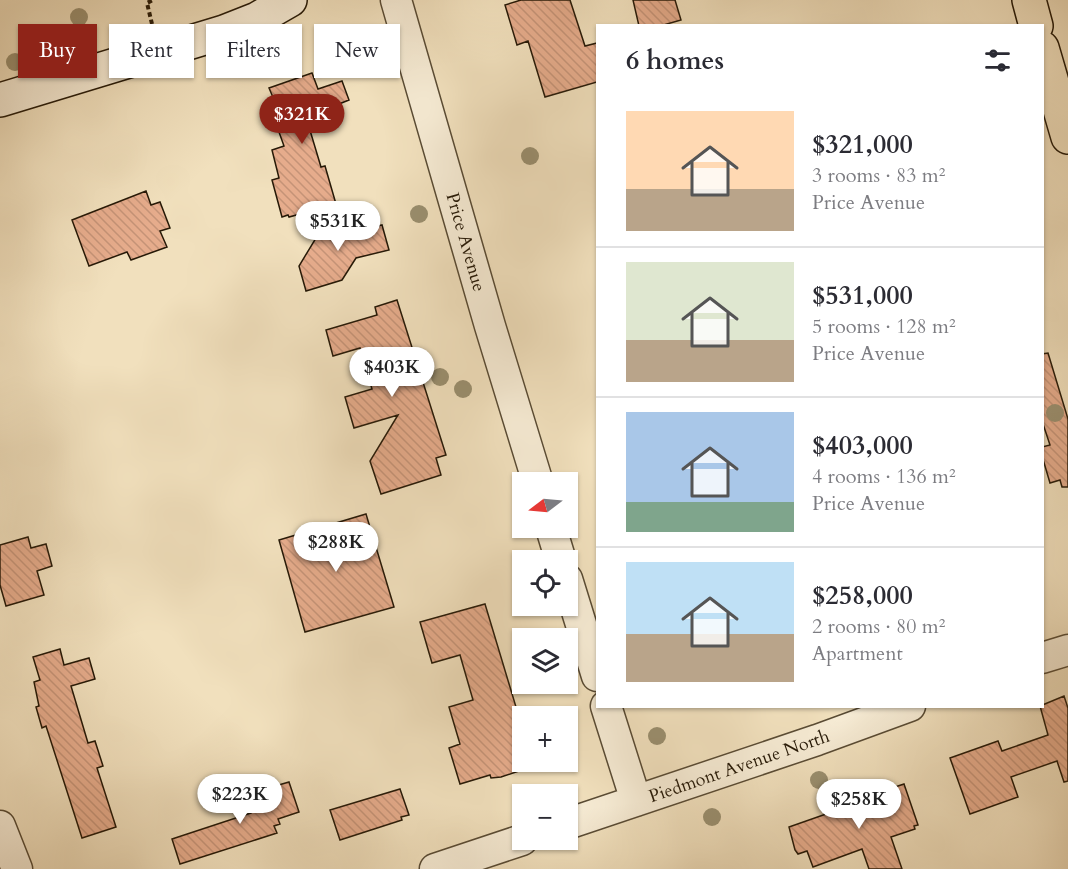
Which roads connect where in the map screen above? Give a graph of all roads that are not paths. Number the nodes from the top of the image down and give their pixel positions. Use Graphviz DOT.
graph roads {
  1 [pos="290,0"];
  2 [pos="396,0"];
  3 [pos="1029,0"];
  4 [pos="1035,24"];
  5 [pos="1044,55"];
  6 [pos="0,100"];
  7 [pos="1068,137"];
  8 [pos="535,472"];
  9 [pos="578,615"];
  10 [pos="1068,650"];
  11 [pos="1044,657"];
  12 [pos="596,673"];
  13 [pos="607,708"];
  14 [pos="904,708"];
  15 [pos="636,801"];
  16 [pos="578,820"];
  17 [pos="0,825"];
  18 [pos="512,843"];
  19 [pos="17,869"];
  20 [pos="435,869"];
  1 -- 6 [label="main road"];
  2 -- 8 [label="street, Price Avenue"];
  3 -- 4 [label="main road"];
  5 -- 7 [label="main road"];
  9 -- 12 [label="street"];
  10 -- 11 [label="street"];
  13 -- 15 [label="street"];
  14 -- 15 [label="street, Piedmont Avenue North"];
  15 -- 16 [label="street, Piedmont Avenue North"];
  17 -- 19 [label="street"];
  18 -- 20 [label="street"];
}
